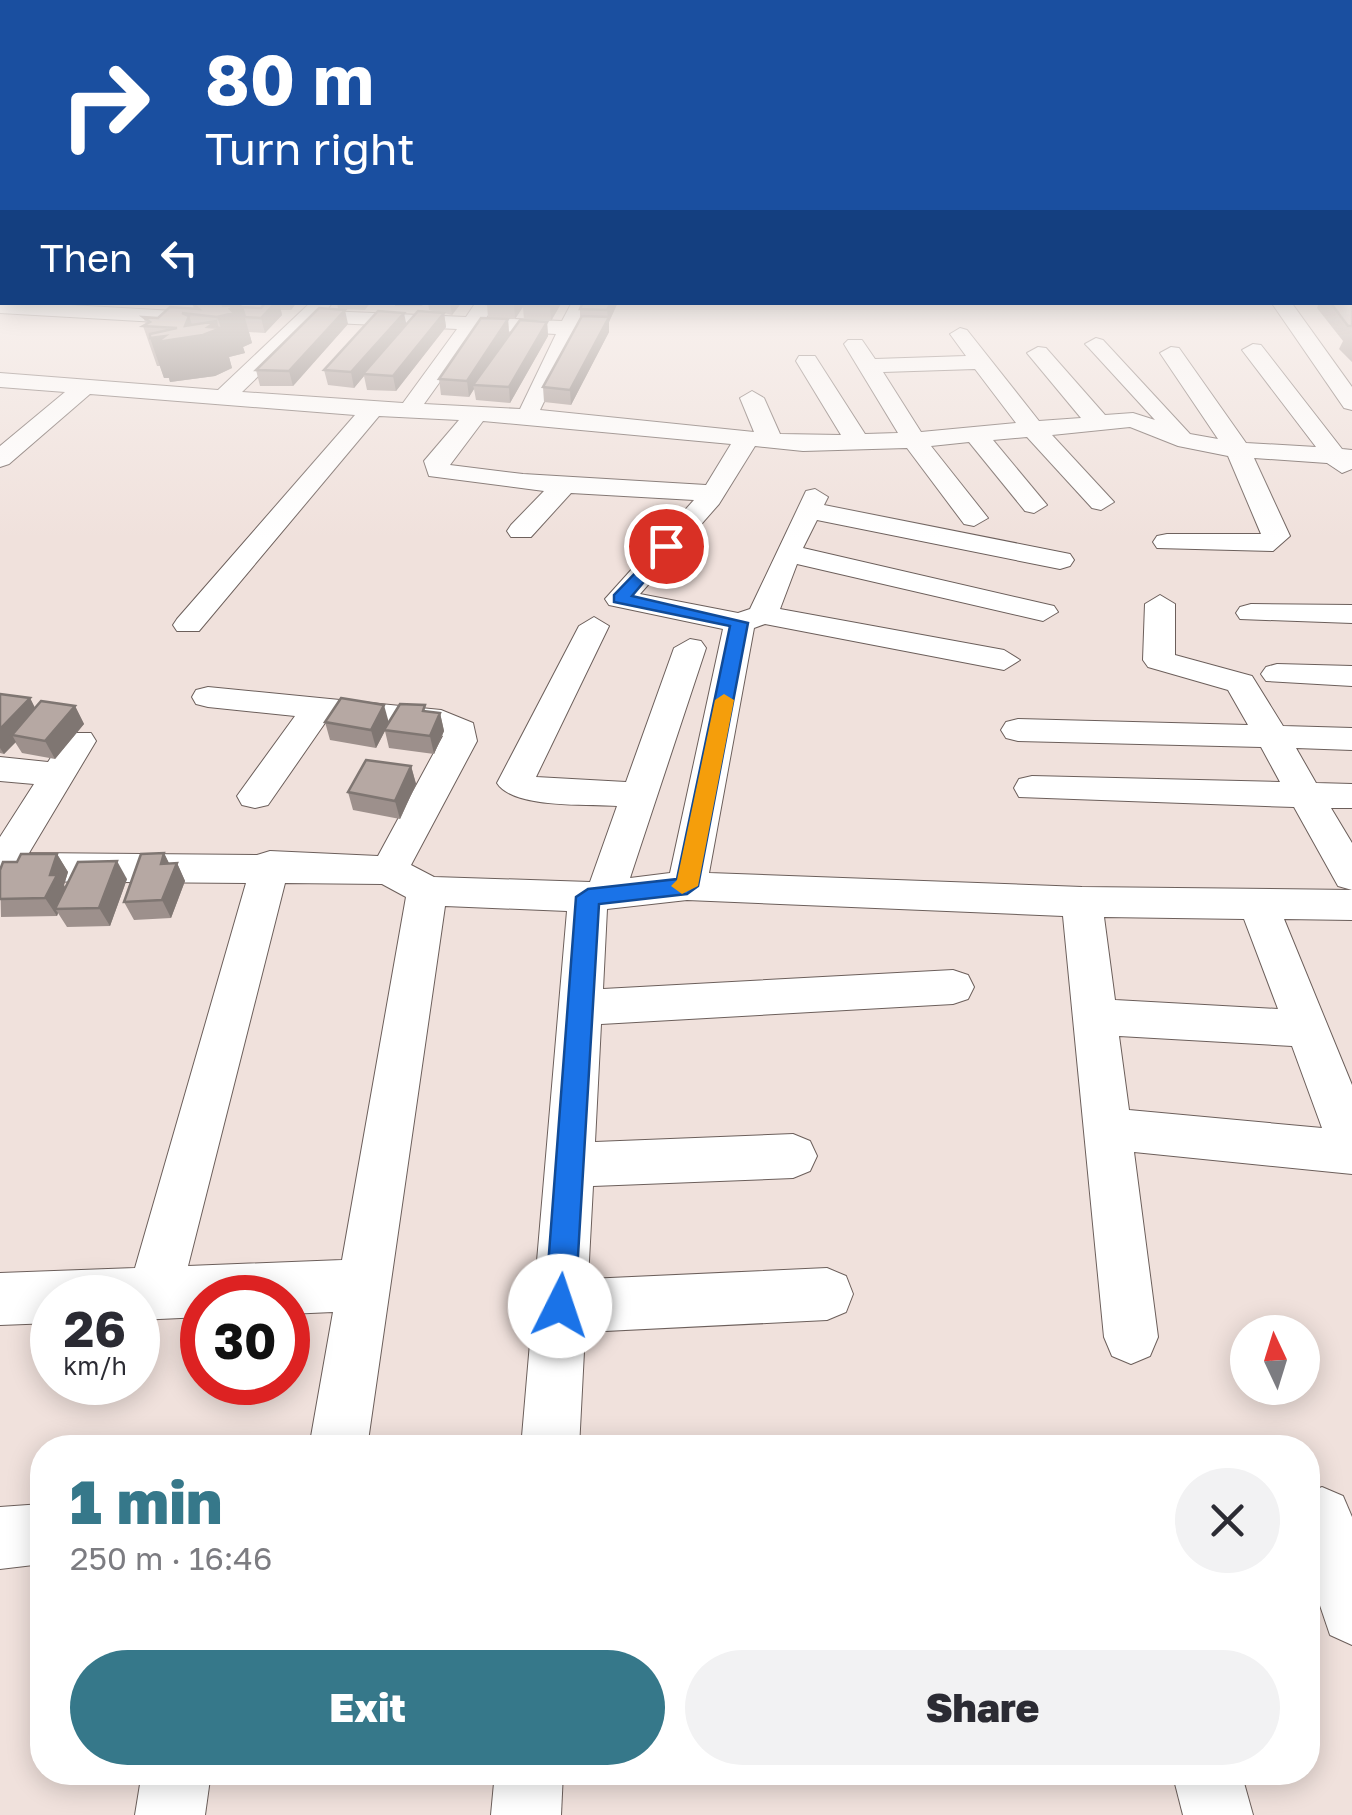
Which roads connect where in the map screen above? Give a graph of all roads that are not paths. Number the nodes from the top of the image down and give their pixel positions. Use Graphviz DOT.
graph roads {
  1 [pos="253,370"];
  2 [pos="438,370"];
  3 [pos="549,370"];
  4 [pos="812,370"];
  5 [pos="871,370"];
  6 [pos="987,370"];
  7 [pos="1053,370"];
  8 [pos="1120,370"];
  9 [pos="1182,370"];
  10 [pos="1270,370"];
  11 [pos="1338,370"];
  12 [pos="0,380"];
  13 [pos="84,387"];
  14 [pos="224,397"];
  15 [pos="752,398"];
  16 [pos="414,402"];
  17 [pos="1352,403"];
  18 [pos="530,406"];
  19 [pos="373,409"];
  20 [pos="477,414"];
  21 [pos="559,418"];
  22 [pos="1096,421"];
  23 [pos="652,428"];
  24 [pos="1032,430"];
  25 [pos="976,434"];
  26 [pos="914,440"];
  27 [pos="758,441"];
  28 [pos="1188,442"];
  29 [pos="859,444"];
  30 [pos="1238,450"];
  31 [pos="1342,455"];
  32 [pos="0,459"];
  33 [pos="628,475"];
  34 [pos="1352,476"];
  35 [pos="523,482"];
  36 [pos="564,485"];
  37 [pos="711,494"];
  38 [pos="1102,502"];
  39 [pos="1034,505"];
  40 [pos="974,518"];
  41 [pos="521,531"];
  42 [pos="1167,542"];
  43 [pos="787,553"];
  44 [pos="1060,560"];
  45 [pos="1160,604"];
  46 [pos="1043,612"];
  47 [pos="1251,613"];
  48 [pos="1352,614"];
  49 [pos="752,619"];
  50 [pos="188,626"];
  51 [pos="594,626"];
  52 [pos="690,648"];
  53 [pos="1004,660"];
  54 [pos="1277,674"];
  55 [pos="1352,676"];
  56 [pos="208,697"];
  57 [pos="318,708"];
  58 [pos="1018,730"];
  59 [pos="1269,736"];
  60 [pos="1352,739"];
  61 [pos="79,741"];
  62 [pos="0,769"];
  63 [pos="57,775"];
  64 [pos="1032,788"];
  65 [pos="1306,795"];
  66 [pos="255,796"];
  67 [pos="639,796"];
  68 [pos="1352,796"];
  69 [pos="270,865"];
  70 [pos="0,867"];
  71 [pos="1352,876"];
  72 [pos="408,880"];
  73 [pos="687,886"];
  74 [pos="596,896"];
  75 [pos="1082,902"];
  76 [pos="1258,904"];
  77 [pos="1352,905"];
  78 [pos="953,987"];
  79 [pos="580,1008"];
  80 [pos="1095,1016"];
  81 [pos="1307,1029"];
  82 [pos="1108,1129"];
  83 [pos="1352,1143"];
  84 [pos="1352,1152"];
  85 [pos="793,1156"];
  86 [pos="570,1165"];
  87 [pos="159,1275"];
  88 [pos="364,1286"];
  89 [pos="160,1294"];
  90 [pos="827,1294"];
  91 [pos="30,1298"];
  92 [pos="0,1299"];
  93 [pos="560,1306"];
  94 [pos="1131,1337"];
  95 [pos="340,1435"];
  96 [pos="551,1435"];
  97 [pos="1327,1518"];
  98 [pos="30,1535"];
  99 [pos="0,1538"];
  100 [pos="1352,1614"];
  101 [pos="175,1785"];
  102 [pos="528,1785"];
  103 [pos="1210,1785"];
  104 [pos="170,1815"];
  105 [pos="526,1815"];
  106 [pos="1218,1815"];
  1 -- 14 [label="street"];
  2 -- 16 [label="street"];
  3 -- 18 [label="street"];
  4 -- 29 [label="street"];
  5 -- 26 [label="street"];
  6 -- 24 [label="street"];
  7 -- 22 [label="street"];
  8 -- 28 [label="street"];
  9 -- 30 [label="street"];
  10 -- 31 [label="street"];
  11 -- 17 [label="street"];
  12 -- 13 [label="street"];
  13 -- 14 [label="street"];
  13 -- 32 [label="street"];
  14 -- 19 [label="street"];
  15 -- 27 [label="street"];
  19 -- 20 [label="street"];
  19 -- 50 [label="street"];
  20 -- 21 [label="street"];
  20 -- 35 [label="street"];
  21 -- 23 [label="street"];
  21 -- 35 [label="street"];
  22 -- 24 [label="street"];
  22 -- 28 [label="street"];
  23 -- 27 [label="street"];
  23 -- 33 [label="street"];
  24 -- 25 [label="street"];
  24 -- 38 [label="street"];
  25 -- 26 [label="street"];
  25 -- 39 [label="street"];
  26 -- 29 [label="street"];
  26 -- 40 [label="street"];
  27 -- 29 [label="street"];
  27 -- 37 [label="street"];
  28 -- 30 [label="street"];
  30 -- 31 [label="street"];
  30 -- 42 [label="street"];
  31 -- 34 [label="street"];
  35 -- 36 [label="street"];
  36 -- 37 [label="street"];
  36 -- 41 [label="street"];
  37 -- 49 [label="street"];
  43 -- 44 [label="street"];
  43 -- 46 [label="street"];
  43 -- 49 [label="street"];
  45 -- 59 [label="street"];
  47 -- 48 [label="street"];
  49 -- 53 [label="street"];
  49 -- 73 [label="street"];
  51 -- 67 [label="street"];
  52 -- 67 [label="street"];
  54 -- 55 [label="street"];
  56 -- 57 [label="street"];
  57 -- 66 [label="street"];
  57 -- 72 [label="street"];
  58 -- 59 [label="street"];
  59 -- 60 [label="street"];
  59 -- 65 [label="street"];
  61 -- 63 [label="street"];
  62 -- 63 [label="street"];
  63 -- 70 [label="street"];
  64 -- 65 [label="street"];
  65 -- 68 [label="street"];
  65 -- 71 [label="street"];
  67 -- 74 [label="street"];
  69 -- 70 [label="street"];
  69 -- 72 [label="street"];
  69 -- 87 [label="street"];
  72 -- 74 [label="street"];
  72 -- 88 [label="street"];
  73 -- 74 [label="street"];
  73 -- 75 [label="street"];
  74 -- 79 [label="street"];
  75 -- 76 [label="street"];
  75 -- 80 [label="street"];
  76 -- 77 [label="street"];
  76 -- 81 [label="street"];
  78 -- 79 [label="street"];
  79 -- 86 [label="street"];
  80 -- 81 [label="street"];
  80 -- 82 [label="street"];
  81 -- 83 [label="street"];
  82 -- 84 [label="street"];
  82 -- 94 [label="street"];
  85 -- 86 [label="street"];
  86 -- 93 [label="street"];
  88 -- 89 [label="street"];
  88 -- 95 [label="street"];
  90 -- 93 [label="street"];
  91 -- 92 [label="street"];
  93 -- 96 [label="street"];
  97 -- 100 [label="street"];
  98 -- 99 [label="street"];
  101 -- 104 [label="street"];
  102 -- 105 [label="street"];
  103 -- 106 [label="street"];
}
